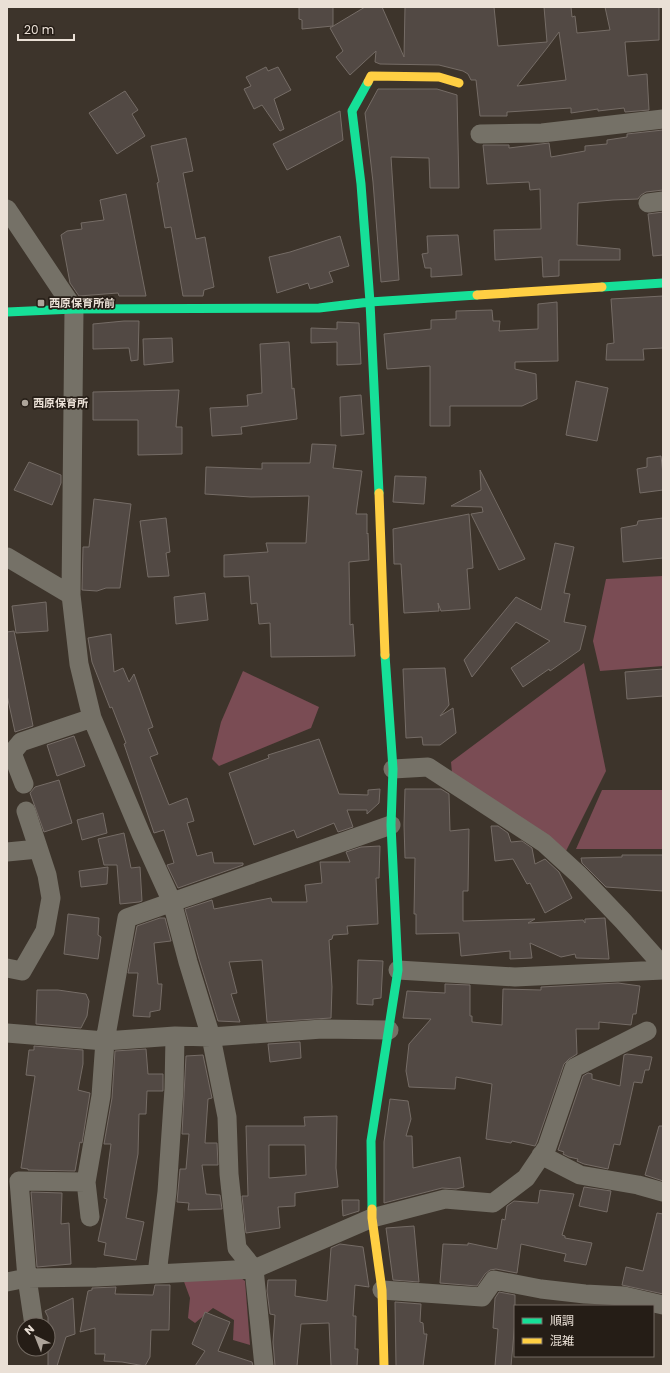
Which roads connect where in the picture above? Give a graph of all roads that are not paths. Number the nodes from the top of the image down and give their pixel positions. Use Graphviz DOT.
graph roads {
  1 [pos="459,83"];
  2 [pos="663,119"];
  3 [pos="480,134"];
  4 [pos="7,209"];
  5 [pos="663,283"];
  6 [pos="370,302"];
  7 [pos="74,309"];
  8 [pos="7,312"];
  9 [pos="7,557"];
  10 [pos="71,595"];
  11 [pos="92,718"];
  12 [pos="393,769"];
  13 [pos="24,784"];
  14 [pos="26,811"];
  15 [pos="391,825"];
  16 [pos="38,849"];
  17 [pos="7,852"];
  18 [pos="172,902"];
  19 [pos="663,966"];
  20 [pos="7,968"];
  21 [pos="398,970"];
  22 [pos="663,970"];
  23 [pos="389,1030"];
  24 [pos="647,1031"];
  25 [pos="7,1033"];
  26 [pos="175,1036"];
  27 [pos="211,1038"];
  28 [pos="105,1041"];
  29 [pos="541,1156"];
  30 [pos="86,1182"];
  31 [pos="663,1192"];
  32 [pos="90,1217"];
  33 [pos="372,1218"];
  34 [pos="254,1269"];
  35 [pos="157,1274"];
  36 [pos="27,1278"];
  37 [pos="7,1282"];
  38 [pos="382,1290"];
  39 [pos="663,1305"];
  40 [pos="33,1317"];
  41 [pos="260,1362"];
  42 [pos="384,1366"];
  1 -- 6 [label="street"];
  2 -- 3 [label="street"];
  4 -- 7 [label="street"];
  5 -- 6 [label="street"];
  6 -- 7 [label="street"];
  6 -- 12 [label="street"];
  7 -- 8 [label="street"];
  7 -- 10 [label="street"];
  9 -- 10 [label="street"];
  10 -- 11 [label="street"];
  11 -- 13 [label="street"];
  11 -- 18 [label="street"];
  12 -- 15 [label="street"];
  12 -- 19 [label="street"];
  14 -- 16 [label="street"];
  15 -- 18 [label="street"];
  15 -- 21 [label="street"];
  16 -- 17 [label="street"];
  16 -- 20 [label="street"];
  18 -- 27 [label="street"];
  18 -- 28 [label="street"];
  21 -- 22 [label="street"];
  21 -- 23 [label="street"];
  23 -- 27 [label="street"];
  23 -- 33 [label="street"];
  24 -- 29 [label="street"];
  25 -- 28 [label="street"];
  26 -- 27 [label="street"];
  26 -- 28 [label="street"];
  26 -- 35 [label="street"];
  27 -- 34 [label="street"];
  28 -- 30 [label="street"];
  29 -- 31 [label="street"];
  29 -- 33 [label="street"];
  30 -- 32 [label="street"];
  30 -- 36 [label="street"];
  33 -- 34 [label="street"];
  33 -- 38 [label="street"];
  34 -- 35 [label="street"];
  34 -- 41 [label="street"];
  35 -- 36 [label="street"];
  36 -- 37 [label="street"];
  36 -- 40 [label="street"];
  38 -- 39 [label="street"];
  38 -- 42 [label="street"];
}
